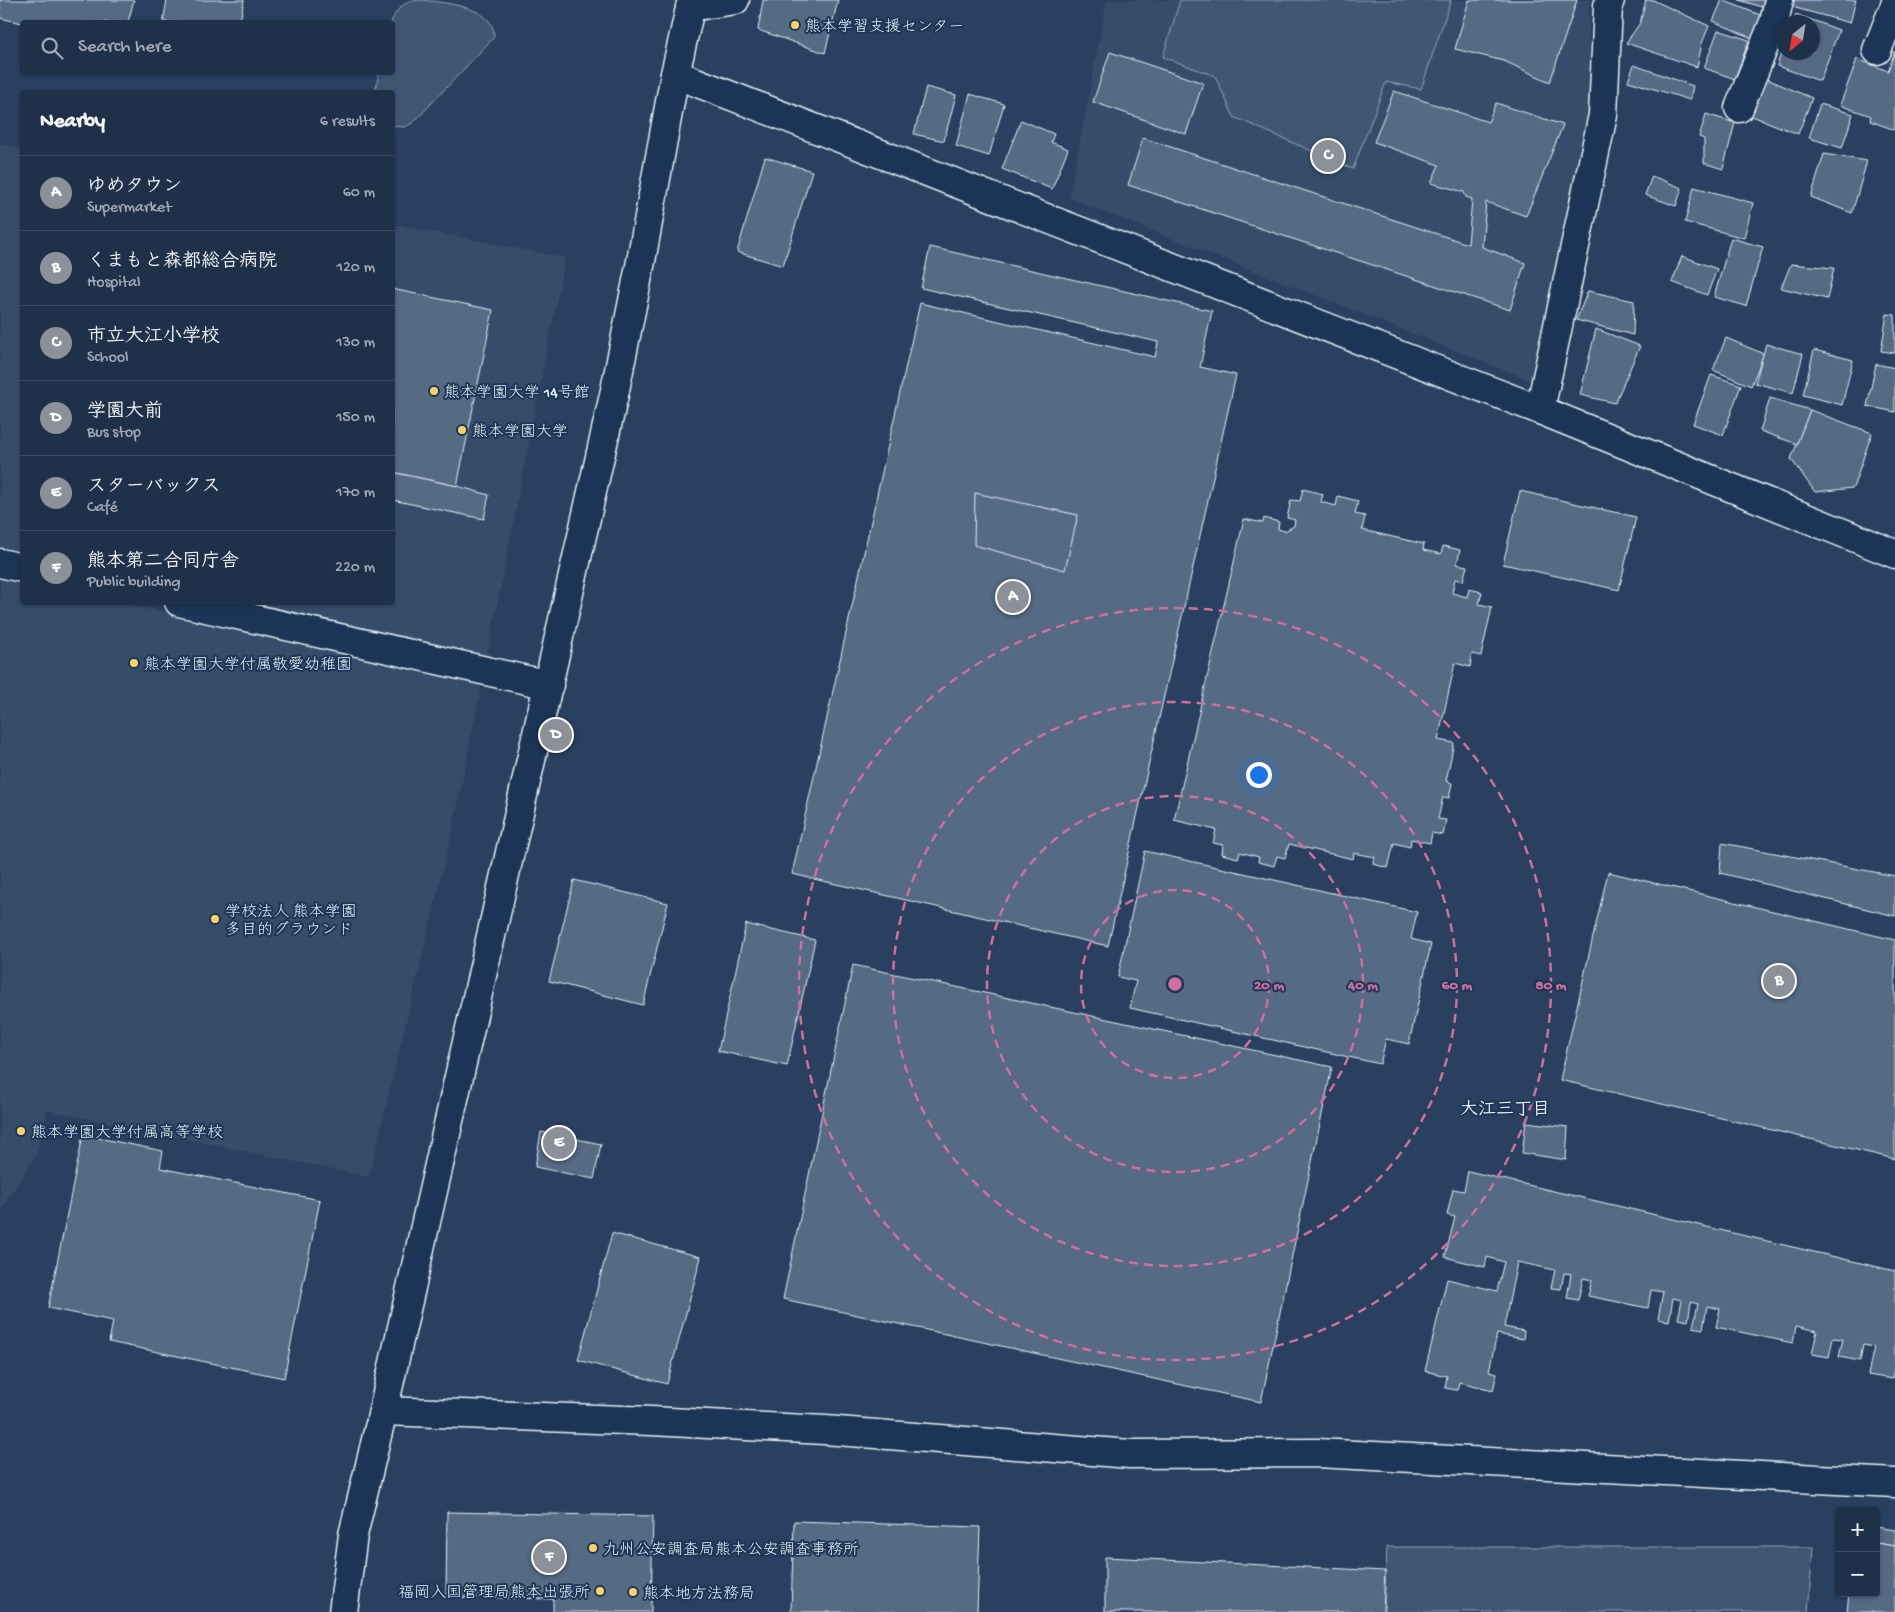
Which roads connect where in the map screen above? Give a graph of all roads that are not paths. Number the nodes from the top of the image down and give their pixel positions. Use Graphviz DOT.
graph roads {
  1 [pos="735,0"];
  2 [pos="1610,0"];
  3 [pos="1779,0"];
  4 [pos="691,4"];
  5 [pos="1895,5"];
  6 [pos="1877,50"];
  7 [pos="674,74"];
  8 [pos="1738,108"];
  9 [pos="1540,410"];
  10 [pos="1895,554"];
  11 [pos="0,563"];
  12 [pos="20,568"];
  13 [pos="192,605"];
  14 [pos="549,686"];
  15 [pos="383,1411"];
  16 [pos="1895,1484"];
  17 [pos="343,1612"];
  1 -- 4 [label="street"];
  2 -- 9 [label="street"];
  3 -- 8 [label="street"];
  4 -- 7 [label="street"];
  5 -- 6 [label="street"];
  7 -- 9 [label="street"];
  7 -- 14 [label="street"];
  9 -- 10 [label="street"];
  11 -- 12 [label="street"];
  13 -- 14 [label="street"];
  14 -- 15 [label="street"];
  15 -- 16 [label="street"];
  15 -- 17 [label="street"];
}
